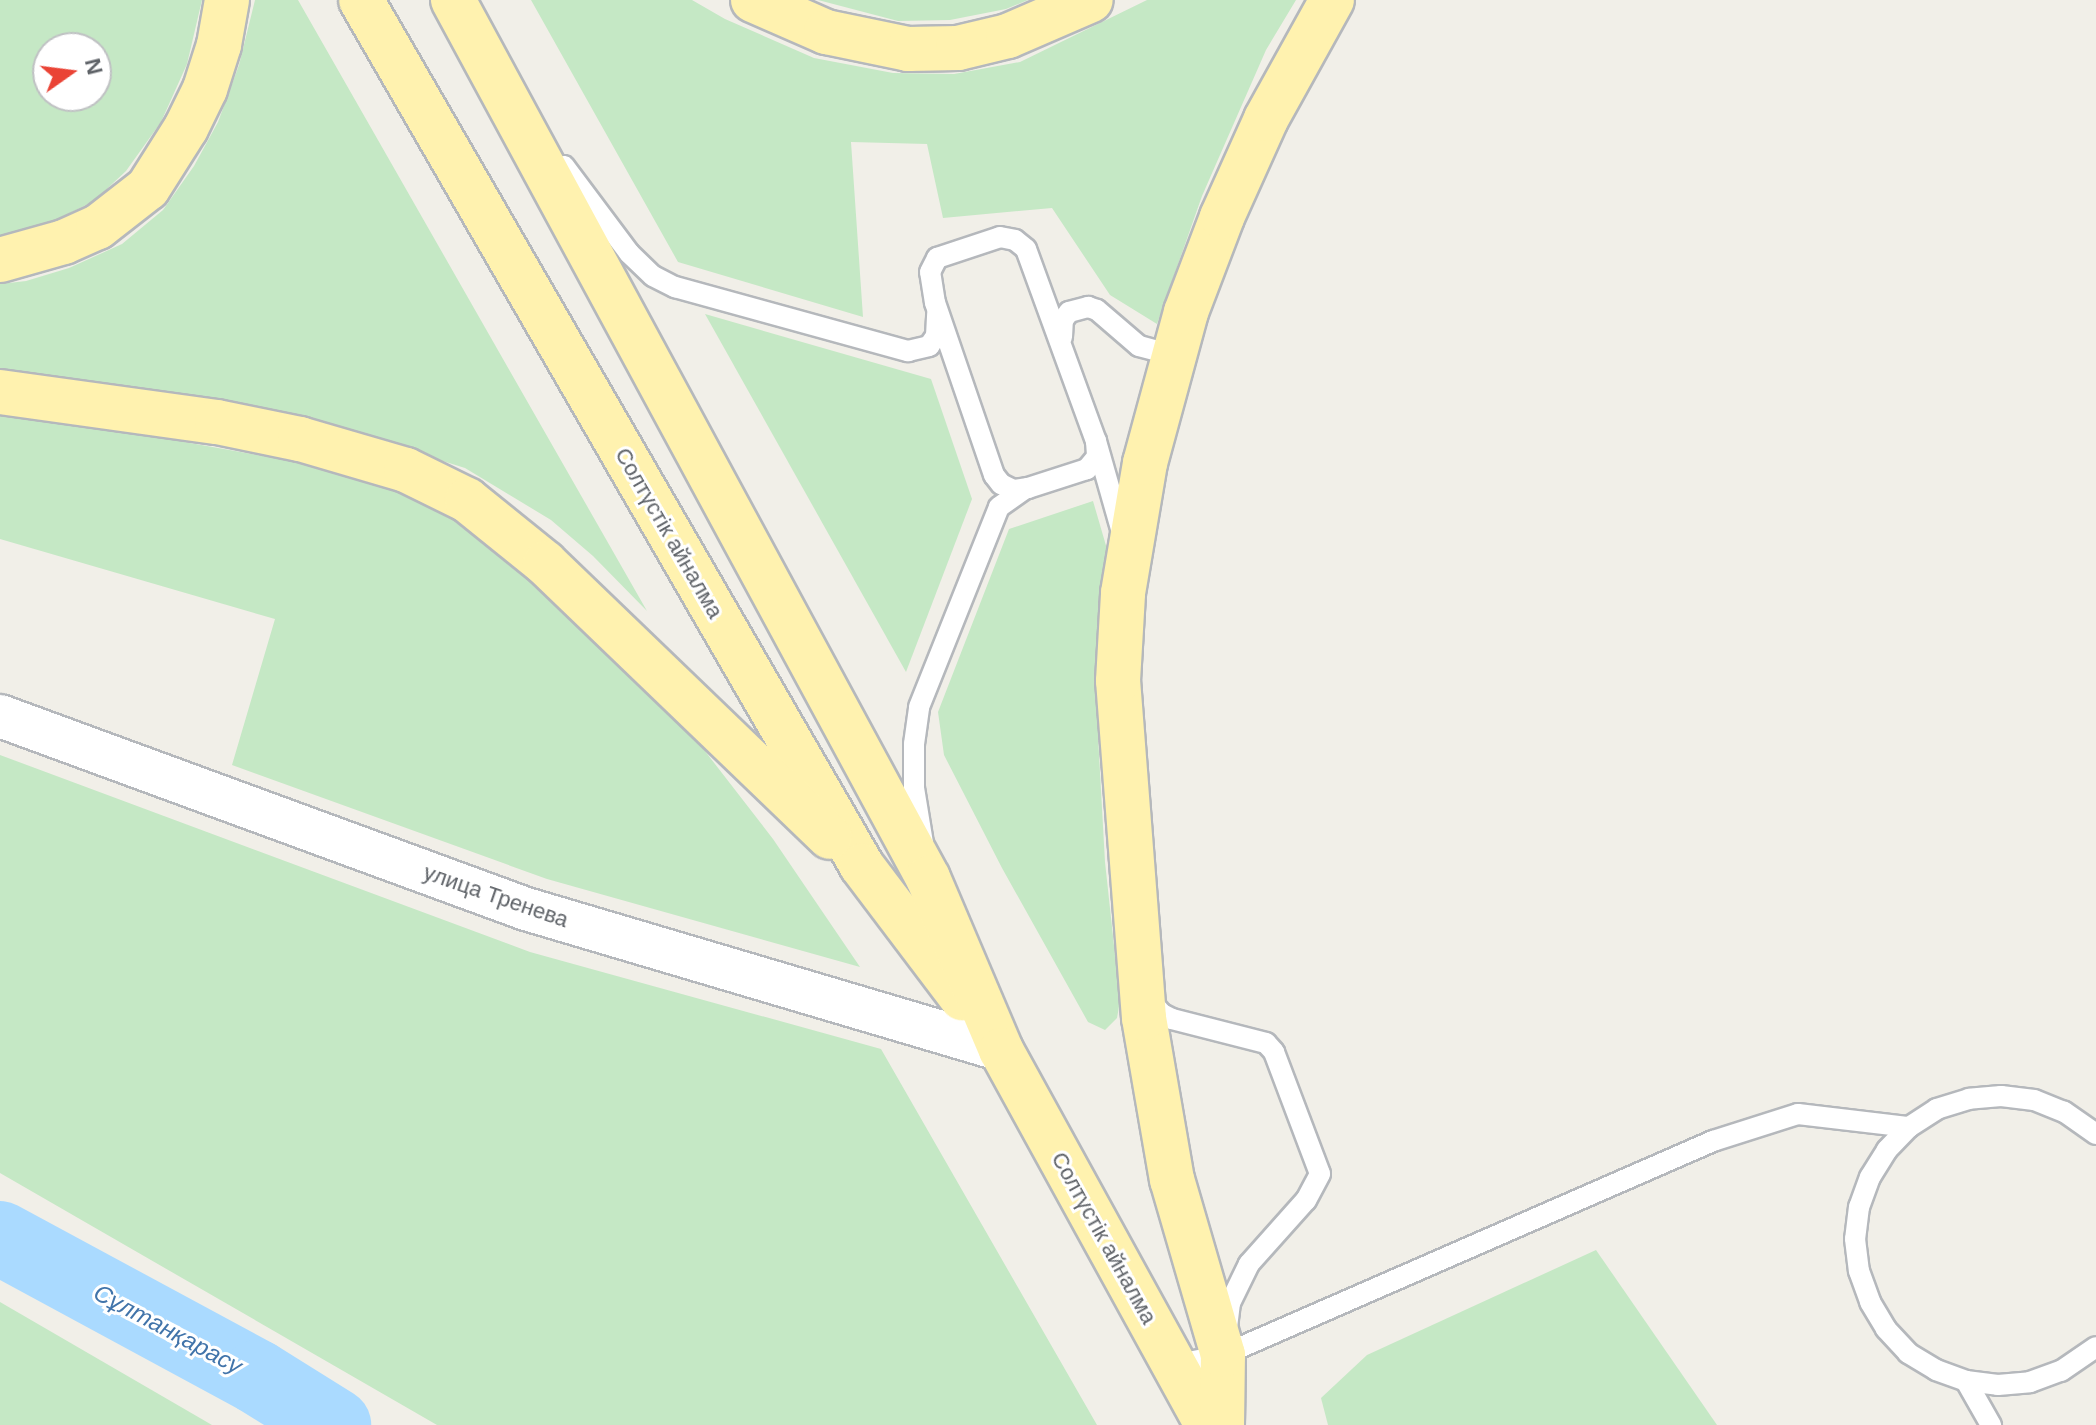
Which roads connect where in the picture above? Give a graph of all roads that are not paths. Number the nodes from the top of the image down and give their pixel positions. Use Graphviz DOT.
graph roads {
  1 [pos="227,0"];
  2 [pos="361,0"];
  3 [pos="453,0"];
  4 [pos="753,0"];
  5 [pos="1091,0"];
  6 [pos="1332,0"];
  7 [pos="491,69"];
  8 [pos="0,260"];
  9 [pos="935,303"];
  10 [pos="1180,332"];
  11 [pos="1064,349"];
  12 [pos="0,392"];
  13 [pos="1096,441"];
  14 [pos="1028,488"];
  15 [pos="1123,593"];
  16 [pos="0,716"];
  17 [pos="862,866"];
  18 [pos="928,878"];
  19 [pos="1140,974"];
  20 [pos="1001,1050"];
  21 [pos="1909,1127"];
  22 [pos="2095,1131"];
  23 [pos="2096,1347"];
  24 [pos="1223,1355"];
  25 [pos="1174,1365"];
  26 [pos="1966,1381"];
  27 [pos="1207,1425"];
  28 [pos="1222,1425"];
  29 [pos="1991,1425"];
  1 -- 8 [label="main road"];
  2 -- 17 [label="main road, Солтүстік айналма"];
  3 -- 7 [label="main road, Солтүстік айналма"];
  4 -- 5 [label="main road"];
  6 -- 10 [label="main road"];
  7 -- 9 [label="lane"];
  7 -- 18 [label="main road, Солтүстік айналма"];
  9 -- 11 [label="lane"];
  9 -- 14 [label="lane"];
  10 -- 11 [label="lane"];
  10 -- 15 [label="main road"];
  11 -- 13 [label="lane"];
  12 -- 17 [label="main road"];
  13 -- 14 [label="lane"];
  13 -- 15 [label="lane"];
  14 -- 18 [label="lane"];
  15 -- 19 [label="main road"];
  16 -- 20 [label="street, улица Тренева"];
  17 -- 20 [label="main road, Солтүстік айналма"];
  18 -- 20 [label="main road, Солтүстік айналма"];
  19 -- 24 [label="main road"];
  19 -- 24 [label="lane"];
  20 -- 25 [label="main road, Солтүстік айналма"];
  21 -- 22 [label="lane"];
  21 -- 24 [label="lane"];
  21 -- 26 [label="lane"];
  23 -- 26 [label="lane"];
  24 -- 25 [label="lane"];
  24 -- 28 [label="main road"];
  25 -- 27 [label="main road, Солтүстік айналма"];
  26 -- 29 [label="lane"];
}
